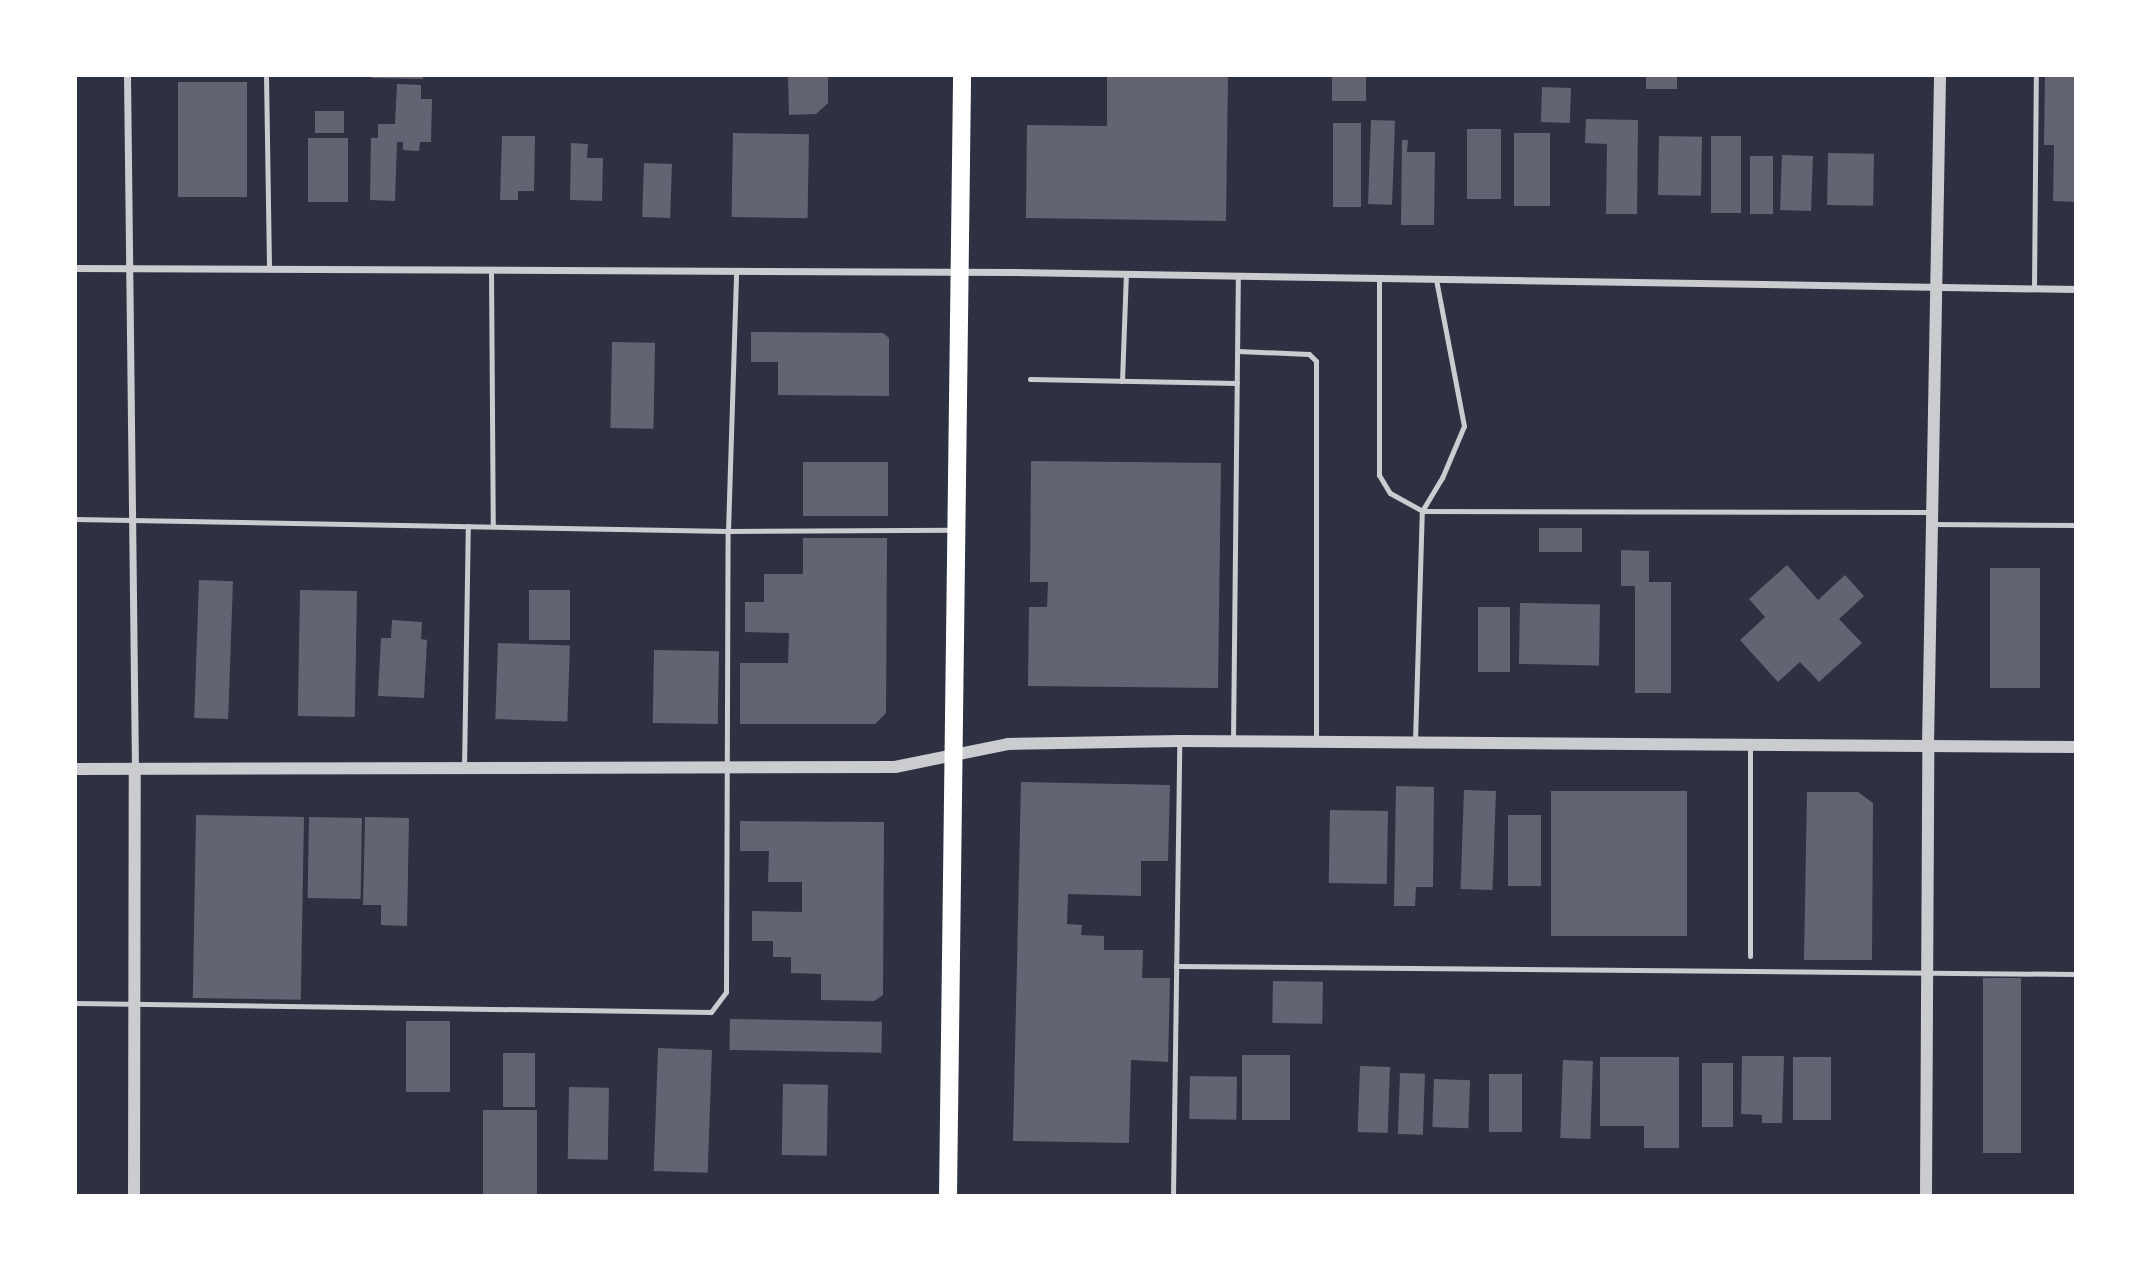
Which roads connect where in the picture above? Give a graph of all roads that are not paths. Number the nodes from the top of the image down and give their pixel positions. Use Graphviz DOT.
graph roads {
  1 [pos="127,75"];
  2 [pos="266,75"];
  3 [pos="962,75"];
  4 [pos="1940,75"];
  5 [pos="2036,75"];
  6 [pos="75,268"];
  7 [pos="130,268"];
  8 [pos="269,269"];
  9 [pos="491,270"];
  10 [pos="736,271"];
  11 [pos="960,272"];
  12 [pos="1126,274"];
  13 [pos="1238,276"];
  14 [pos="1380,279"];
  15 [pos="1436,279"];
  16 [pos="1938,287"];
  17 [pos="2034,288"];
  18 [pos="2076,289"];
  19 [pos="1238,351"];
  20 [pos="1030,379"];
  21 [pos="1122,381"];
  22 [pos="1237,383"];
  23 [pos="1422,511"];
  24 [pos="1933,518"];
  25 [pos="75,519"];
  26 [pos="132,519"];
  27 [pos="2076,525"];
  28 [pos="468,526"];
  29 [pos="493,526"];
  30 [pos="727,530"];
  31 [pos="957,530"];
  32 [pos="1179,741"];
  33 [pos="1233,741"];
  34 [pos="1316,741"];
  35 [pos="1415,742"];
  36 [pos="1750,744"];
  37 [pos="1928,746"];
  38 [pos="2076,747"];
  39 [pos="955,755"];
  40 [pos="729,767"];
  41 [pos="75,769"];
  42 [pos="464,769"];
  43 [pos="135,770"];
  44 [pos="1750,957"];
  45 [pos="1176,966"];
  46 [pos="1927,973"];
  47 [pos="2076,974"];
  48 [pos="75,1003"];
  49 [pos="135,1003"];
  50 [pos="134,1196"];
  51 [pos="948,1196"];
  52 [pos="1173,1196"];
  53 [pos="1926,1196"];
  1 -- 7 [label="street"];
  2 -- 8 [label="lane"];
  3 -- 11 [label="main road"];
  4 -- 16 [label="street"];
  5 -- 17 [label="lane"];
  6 -- 7 [label="street"];
  7 -- 8 [label="street"];
  7 -- 26 [label="street"];
  8 -- 9 [label="street"];
  9 -- 10 [label="street"];
  9 -- 29 [label="lane"];
  10 -- 11 [label="street"];
  10 -- 30 [label="lane"];
  11 -- 12 [label="street"];
  11 -- 31 [label="main road"];
  12 -- 13 [label="street"];
  12 -- 21 [label="lane"];
  13 -- 14 [label="street"];
  13 -- 19 [label="lane"];
  14 -- 15 [label="street"];
  14 -- 23 [label="lane"];
  15 -- 16 [label="street"];
  15 -- 23 [label="lane"];
  16 -- 17 [label="street"];
  16 -- 24 [label="street"];
  17 -- 18 [label="street"];
  19 -- 22 [label="lane"];
  19 -- 34 [label="lane"];
  20 -- 21 [label="lane"];
  21 -- 22 [label="lane"];
  22 -- 33 [label="lane"];
  23 -- 24 [label="lane"];
  23 -- 35 [label="lane"];
  24 -- 27 [label="lane"];
  24 -- 37 [label="street"];
  25 -- 26 [label="lane"];
  26 -- 28 [label="lane"];
  26 -- 43 [label="street"];
  28 -- 29 [label="lane"];
  28 -- 42 [label="lane"];
  29 -- 30 [label="lane"];
  30 -- 31 [label="lane"];
  30 -- 40 [label="lane"];
  31 -- 39 [label="main road"];
  32 -- 33 [label="street"];
  32 -- 39 [label="street"];
  32 -- 45 [label="lane"];
  33 -- 34 [label="street"];
  34 -- 35 [label="street"];
  35 -- 36 [label="street"];
  36 -- 37 [label="street"];
  36 -- 44 [label="lane"];
  37 -- 38 [label="street"];
  37 -- 46 [label="street"];
  39 -- 40 [label="street"];
  39 -- 51 [label="main road"];
  40 -- 42 [label="street"];
  40 -- 49 [label="lane"];
  41 -- 43 [label="street"];
  42 -- 43 [label="street"];
  43 -- 49 [label="street"];
  45 -- 46 [label="lane"];
  45 -- 52 [label="lane"];
  46 -- 47 [label="lane"];
  46 -- 53 [label="street"];
  48 -- 49 [label="lane"];
  49 -- 50 [label="street"];
}
